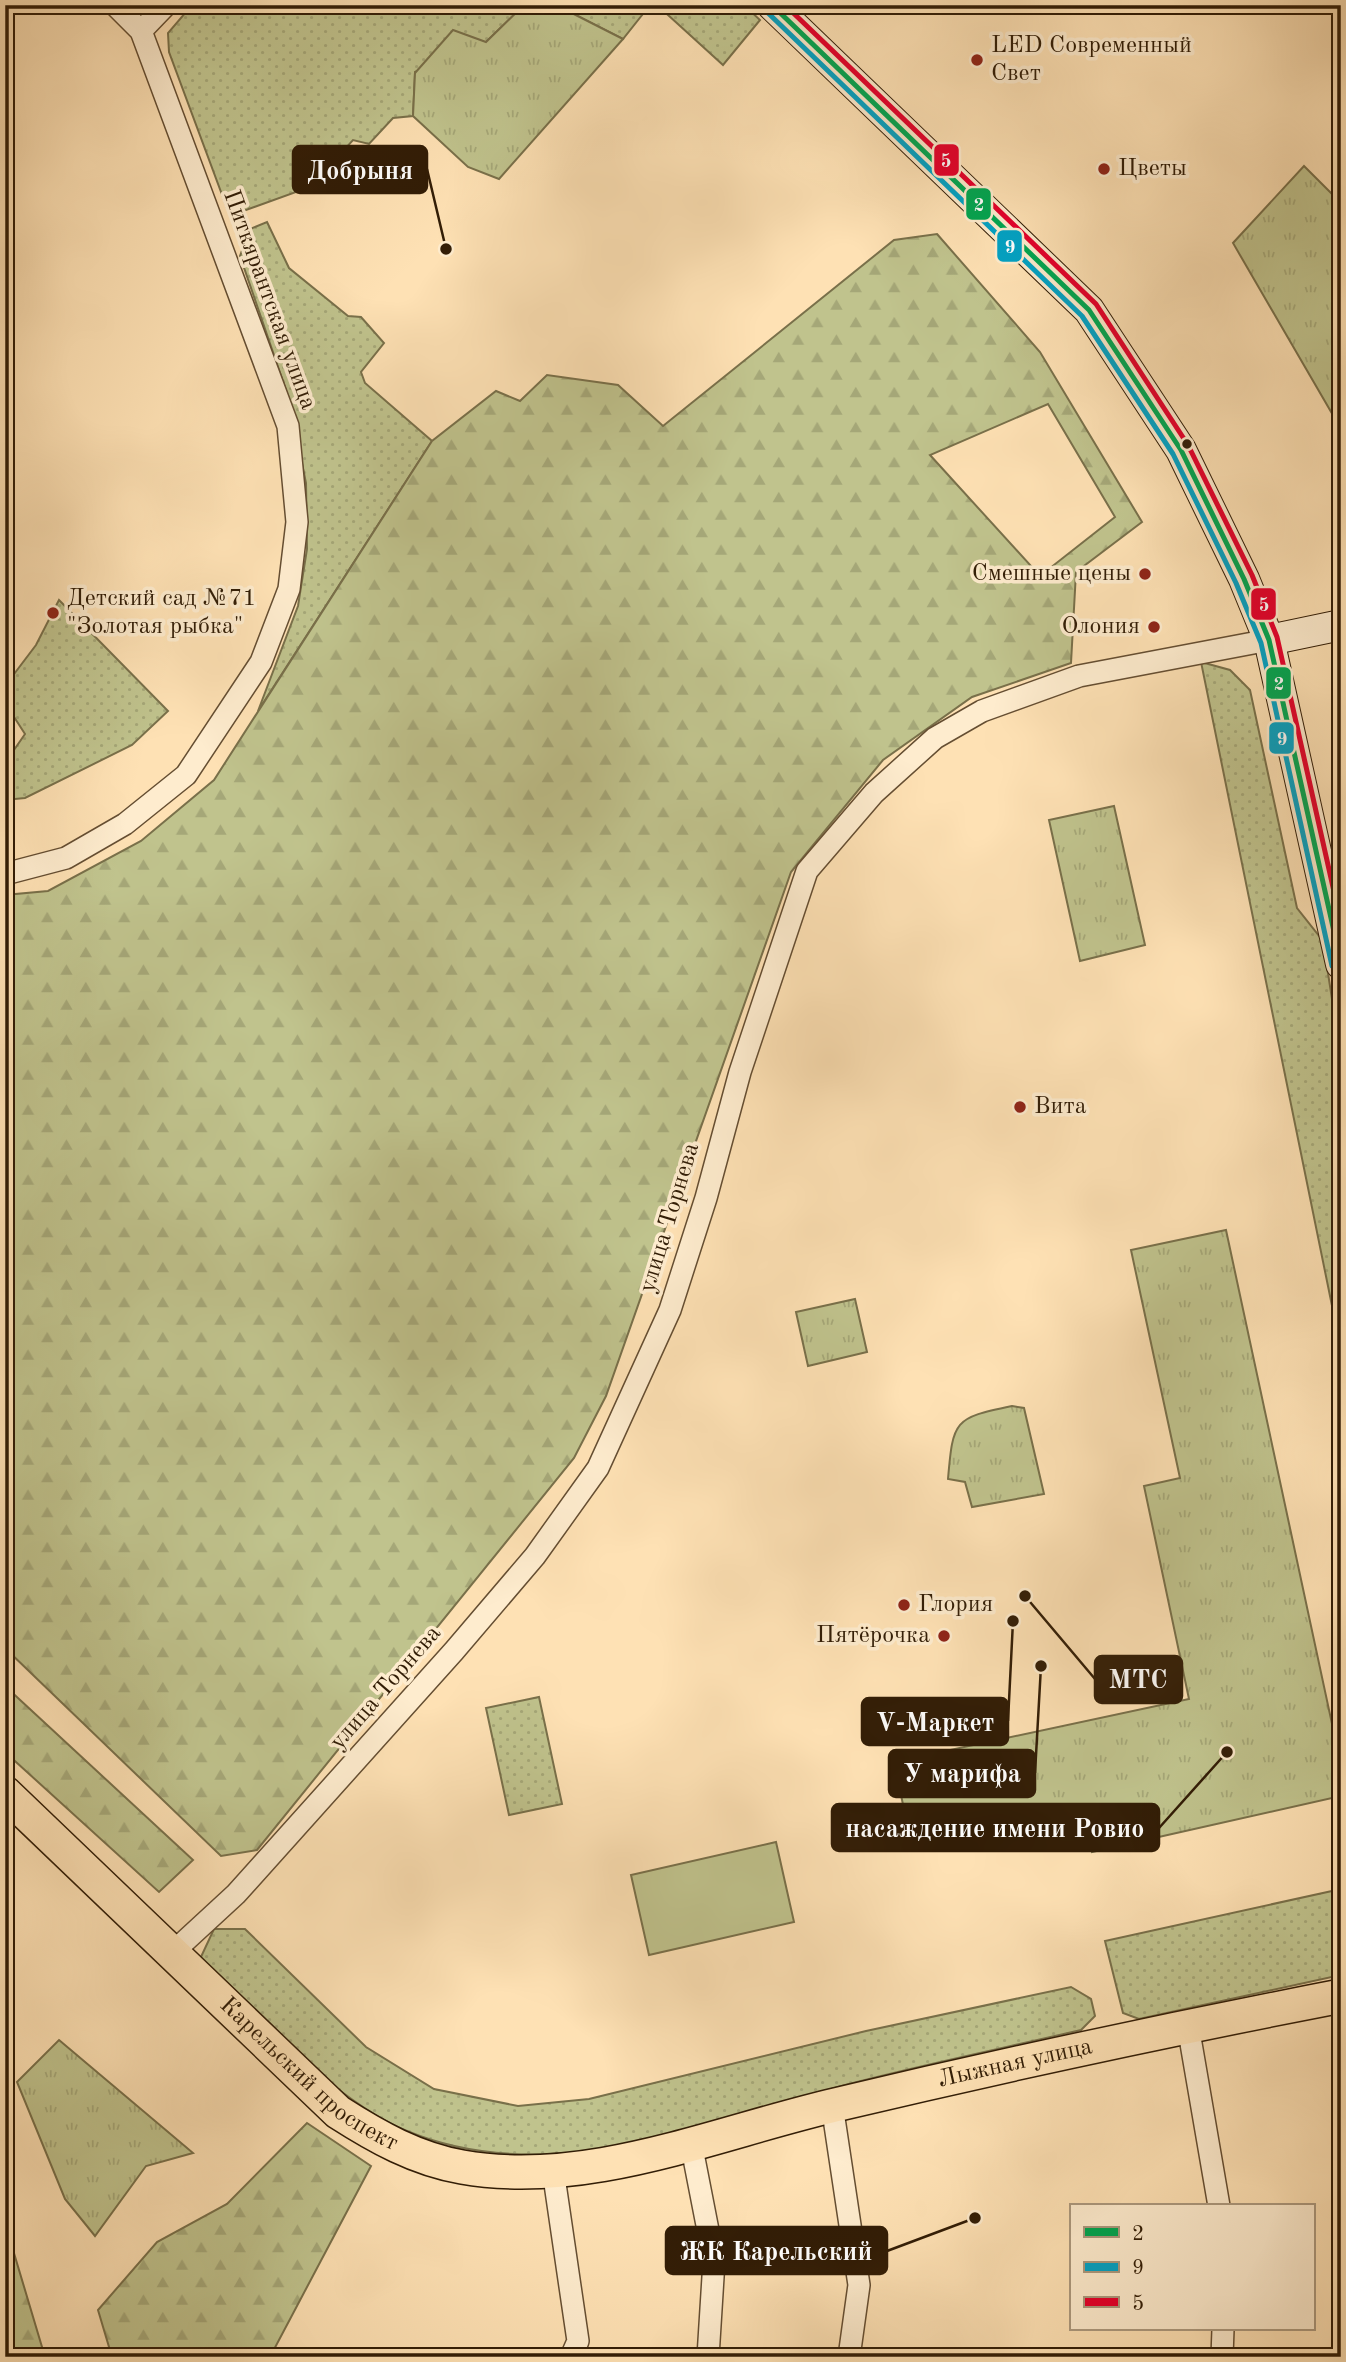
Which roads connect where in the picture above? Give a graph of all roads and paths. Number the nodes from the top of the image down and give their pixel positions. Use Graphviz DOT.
graph roads {
  1 [pos="115,5"];
  2 [pos="166,5"];
  3 [pos="775,6"];
  4 [pos="141,31"];
  5 [pos="1341,625"];
  6 [pos="1269,640"];
  7 [pos="5,874"];
  8 [pos="1341,964"];
  9 [pos="5,1793"];
  10 [pos="172,1953"];
  11 [pos="1341,1996"];
  12 [pos="1188,2026"];
  13 [pos="832,2105"];
  14 [pos="691,2143"];
  15 [pos="553,2170"];
  16 [pos="1219,2204"];
  17 [pos="1223,2330"];
  18 [pos="1226,2356"];
  19 [pos="571,2357"];
  20 [pos="708,2357"];
  21 [pos="849,2357"];
  1 -- 4 [label="street, Питкярантская улица"];
  2 -- 4 [label="street"];
  3 -- 6 [label="main road"];
  4 -- 7 [label="street, Питкярантская улица"];
  5 -- 6 [label="main road"];
  6 -- 8 [label="main road"];
  6 -- 10 [label="street, улица Торнева"];
  9 -- 10 [label="main road, Карельский проспект"];
  10 -- 15 [label="main road, Карельский проспект"];
  11 -- 12 [label="main road, Лыжная улица"];
  12 -- 13 [label="main road, Лыжная улица"];
  12 -- 16 [label="street"];
  13 -- 14 [label="main road, Лыжная улица"];
  13 -- 21 [label="street"];
  14 -- 15 [label="main road, Карельский проспект"];
  14 -- 20 [label="street"];
  15 -- 19 [label="street"];
  17 -- 18 [label="street"];
}
